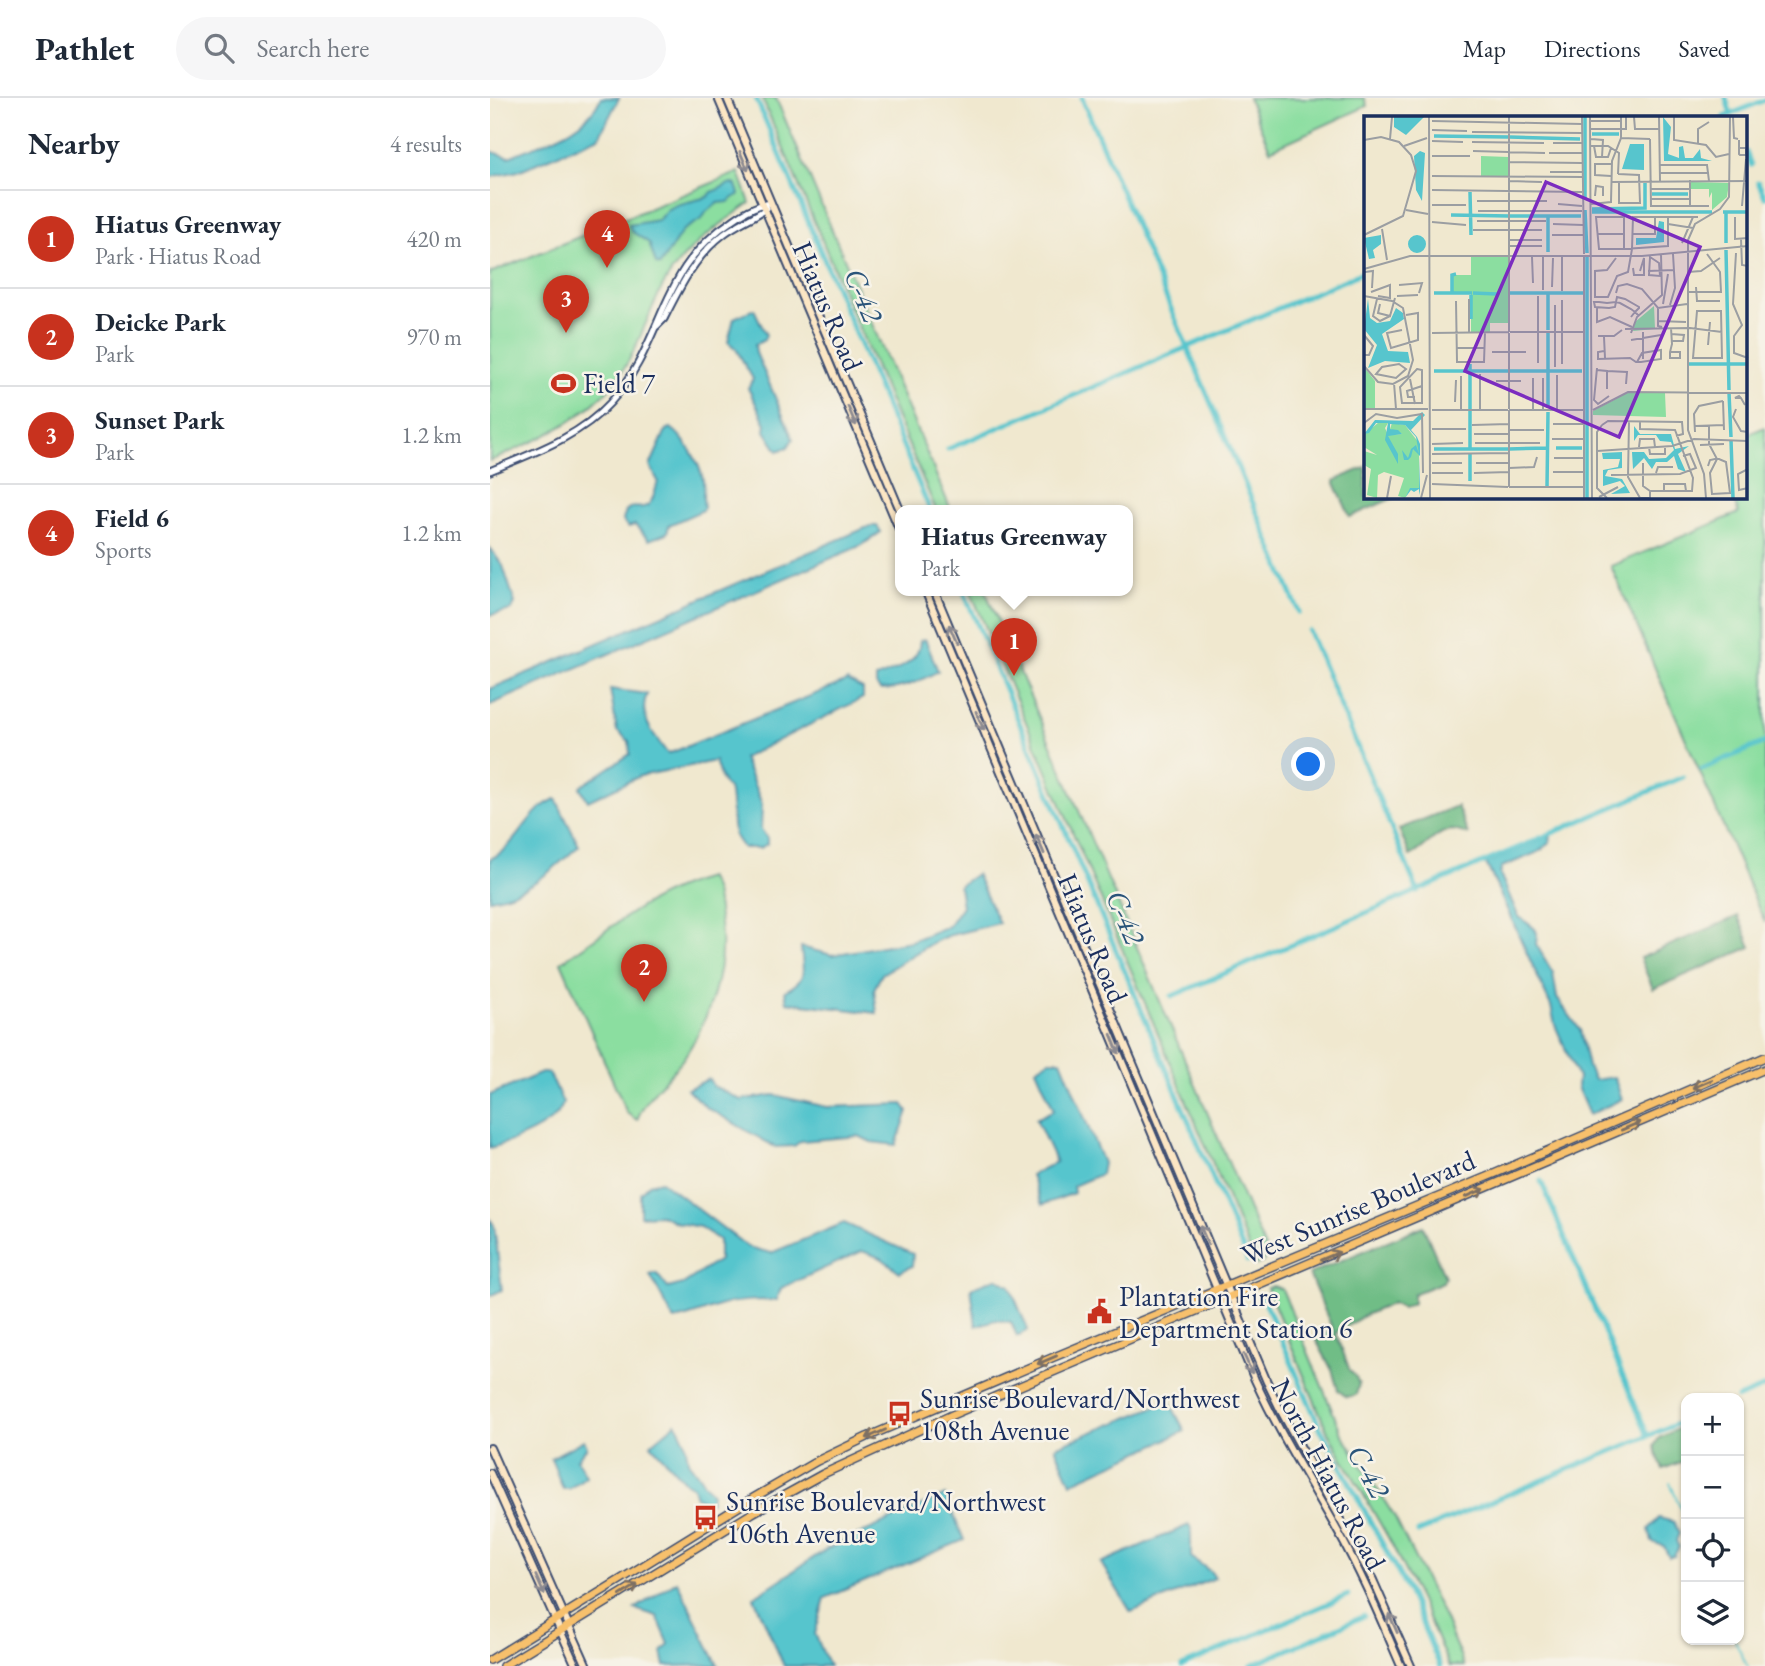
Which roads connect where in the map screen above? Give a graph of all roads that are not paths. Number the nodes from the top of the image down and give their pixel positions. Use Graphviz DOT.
graph roads {
  1 [pos="718,98"];
  2 [pos="727,98"];
  3 [pos="772,204"];
  4 [pos="764,207"];
  5 [pos="490,471"];
  6 [pos="898,505"];
  7 [pos="895,519"];
  8 [pos="927,596"];
  9 [pos="937,596"];
  10 [pos="1765,1057"];
  11 [pos="1765,1069"];
  12 [pos="1226,1285"];
  13 [pos="1215,1289"];
  14 [pos="1231,1297"];
  15 [pos="1220,1302"];
  16 [pos="490,1448"];
  17 [pos="490,1473"];
  18 [pos="565,1613"];
  19 [pos="555,1619"];
  20 [pos="571,1626"];
  21 [pos="561,1632"];
  22 [pos="490,1660"];
  23 [pos="503,1666"];
  24 [pos="576,1666"];
  25 [pos="587,1666"];
  26 [pos="1401,1666"];
  27 [pos="1411,1666"];
  1 -- 4 [label="main road, Hiatus Road, one-way"];
  2 -- 3 [label="main road, Hiatus Road"];
  3 -- 4 [label="street"];
  3 -- 6 [label="main road, Hiatus Road"];
  4 -- 5 [label="street"];
  4 -- 7 [label="main road, Hiatus Road, one-way"];
  8 -- 13 [label="main road, Hiatus Road, one-way"];
  12 -- 9 [label="main road, Hiatus Road, one-way"];
  10 -- 12 [label="highway, West Sunrise Boulevard, one-way"];
  14 -- 11 [label="highway, West Sunrise Boulevard, one-way"];
  12 -- 13 [label="highway, West Sunrise Boulevard"];
  12 -- 14 [label="main road, Hiatus Road"];
  13 -- 15 [label="main road, Hiatus Road"];
  13 -- 18 [label="highway, West Sunrise Boulevard, one-way"];
  14 -- 15 [label="highway, West Sunrise Boulevard"];
  27 -- 14 [label="main road, North Hiatus Road, one-way"];
  20 -- 15 [label="highway, West Sunrise Boulevard, one-way"];
  15 -- 26 [label="main road, North Hiatus Road, one-way"];
  16 -- 18 [label="main road"];
  17 -- 19 [label="main road, one-way"];
  18 -- 19 [label="highway, West Sunrise Boulevard"];
  18 -- 20 [label="main road"];
  19 -- 21 [label="main road"];
  19 -- 22 [label="highway, West Sunrise Boulevard"];
  20 -- 21 [label="highway, West Sunrise Boulevard"];
  20 -- 25 [label="main road"];
  21 -- 23 [label="highway, West Sunrise Boulevard"];
  21 -- 24 [label="main road"];
}
